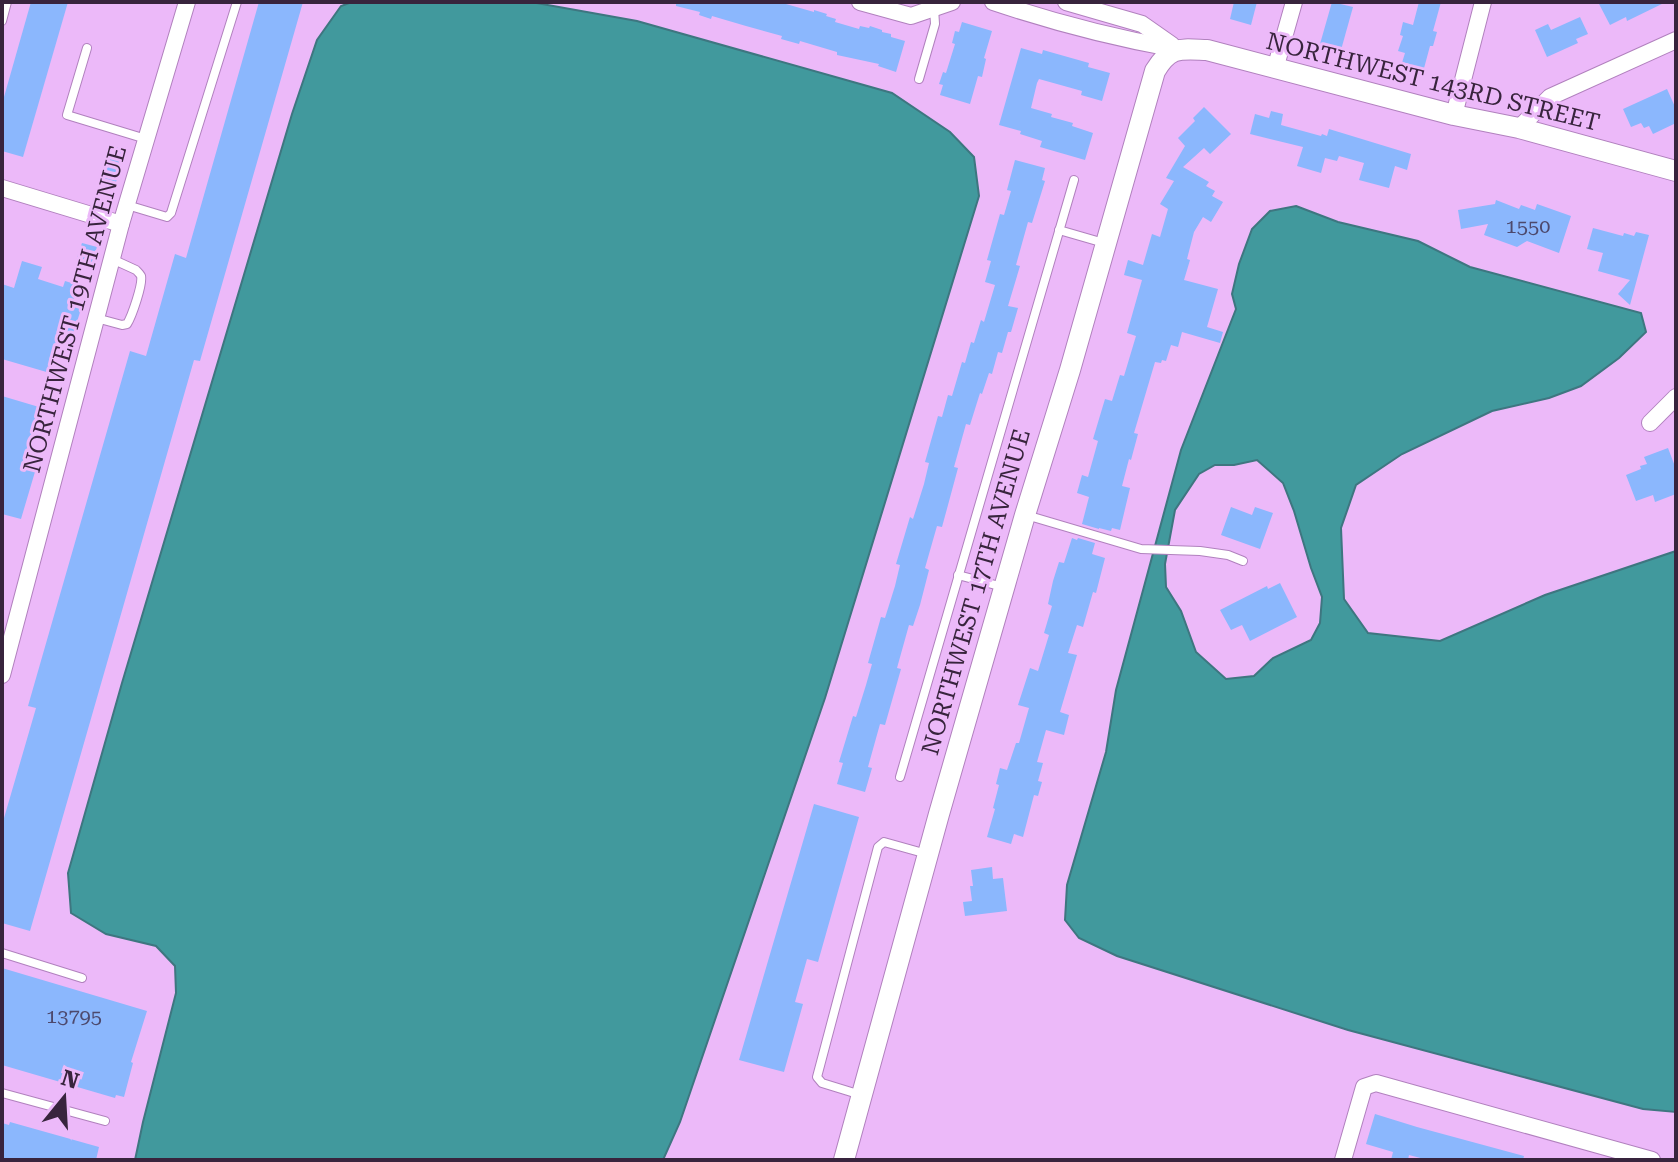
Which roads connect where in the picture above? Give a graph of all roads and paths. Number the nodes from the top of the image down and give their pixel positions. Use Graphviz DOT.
graph roads {
  1 [pos="7,2"];
  2 [pos="187,2"];
  3 [pos="237,2"];
  4 [pos="860,2"];
  5 [pos="952,2"];
  6 [pos="993,2"];
  7 [pos="1066,2"];
  8 [pos="1294,2"];
  9 [pos="1483,2"];
  10 [pos="934,7"];
  11 [pos="2,21"];
  12 [pos="1676,40"];
  13 [pos="87,48"];
  14 [pos="1176,49"];
  15 [pos="1275,69"];
  16 [pos="919,79"];
  17 [pos="1454,115"];
  18 [pos="1519,128"];
  19 [pos="146,139"];
  20 [pos="1676,171"];
  21 [pos="1074,180"];
  22 [pos="2,188"];
  23 [pos="126,205"];
  24 [pos="121,224"];
  25 [pos="1059,230"];
  26 [pos="1106,243"];
  27 [pos="112,259"];
  28 [pos="96,318"];
  29 [pos="1676,397"];
  30 [pos="1650,423"];
  31 [pos="1025,515"];
  32 [pos="1243,561"];
  33 [pos="958,575"];
  34 [pos="1004,587"];
  35 [pos="2,675"];
  36 [pos="900,777"];
  37 [pos="927,854"];
  38 [pos="2,953"];
  39 [pos="82,978"];
  40 [pos="2,1093"];
  41 [pos="862,1095"];
  42 [pos="105,1121"];
  43 [pos="844,1160"];
  44 [pos="1343,1160"];
  45 [pos="1652,1160"];
  1 -- 11 [label="lane"];
  2 -- 19 [label="street, NORTHWEST 19TH AVENUE"];
  3 -- 23 [label="lane"];
  4 -- 10 [label="street"];
  5 -- 10 [label="street"];
  6 -- 14 [label="street, NORTHWEST 143RD STREET"];
  7 -- 14 [label="street"];
  8 -- 15 [label="street"];
  9 -- 17 [label="street"];
  10 -- 16 [label="lane"];
  12 -- 18 [label="street"];
  13 -- 19 [label="lane"];
  14 -- 15 [label="street, NORTHWEST 143RD STREET"];
  14 -- 26 [label="street, NORTHWEST 17TH AVENUE"];
  15 -- 17 [label="street, NORTHWEST 143RD STREET"];
  17 -- 18 [label="street, NORTHWEST 143RD STREET"];
  18 -- 20 [label="street, NORTHWEST 143RD STREET"];
  19 -- 23 [label="street, NORTHWEST 19TH AVENUE"];
  21 -- 25 [label="lane"];
  22 -- 24 [label="street"];
  23 -- 24 [label="street, NORTHWEST 19TH AVENUE"];
  24 -- 27 [label="street, NORTHWEST 19TH AVENUE"];
  25 -- 26 [label="lane"];
  25 -- 33 [label="lane"];
  26 -- 31 [label="street, NORTHWEST 17TH AVENUE"];
  27 -- 28 [label="street, NORTHWEST 19TH AVENUE"];
  27 -- 28 [label="lane"];
  28 -- 35 [label="street, NORTHWEST 19TH AVENUE"];
  29 -- 30 [label="street"];
  31 -- 32 [label="lane"];
  31 -- 34 [label="street, NORTHWEST 17TH AVENUE"];
  33 -- 34 [label="lane"];
  33 -- 36 [label="lane"];
  34 -- 37 [label="street, NORTHWEST 17TH AVENUE"];
  37 -- 41 [label="street, NORTHWEST 17TH AVENUE"];
  37 -- 41 [label="lane"];
  38 -- 39 [label="lane"];
  40 -- 42 [label="lane"];
  41 -- 43 [label="street, NORTHWEST 17TH AVENUE"];
  44 -- 45 [label="street"];
}
